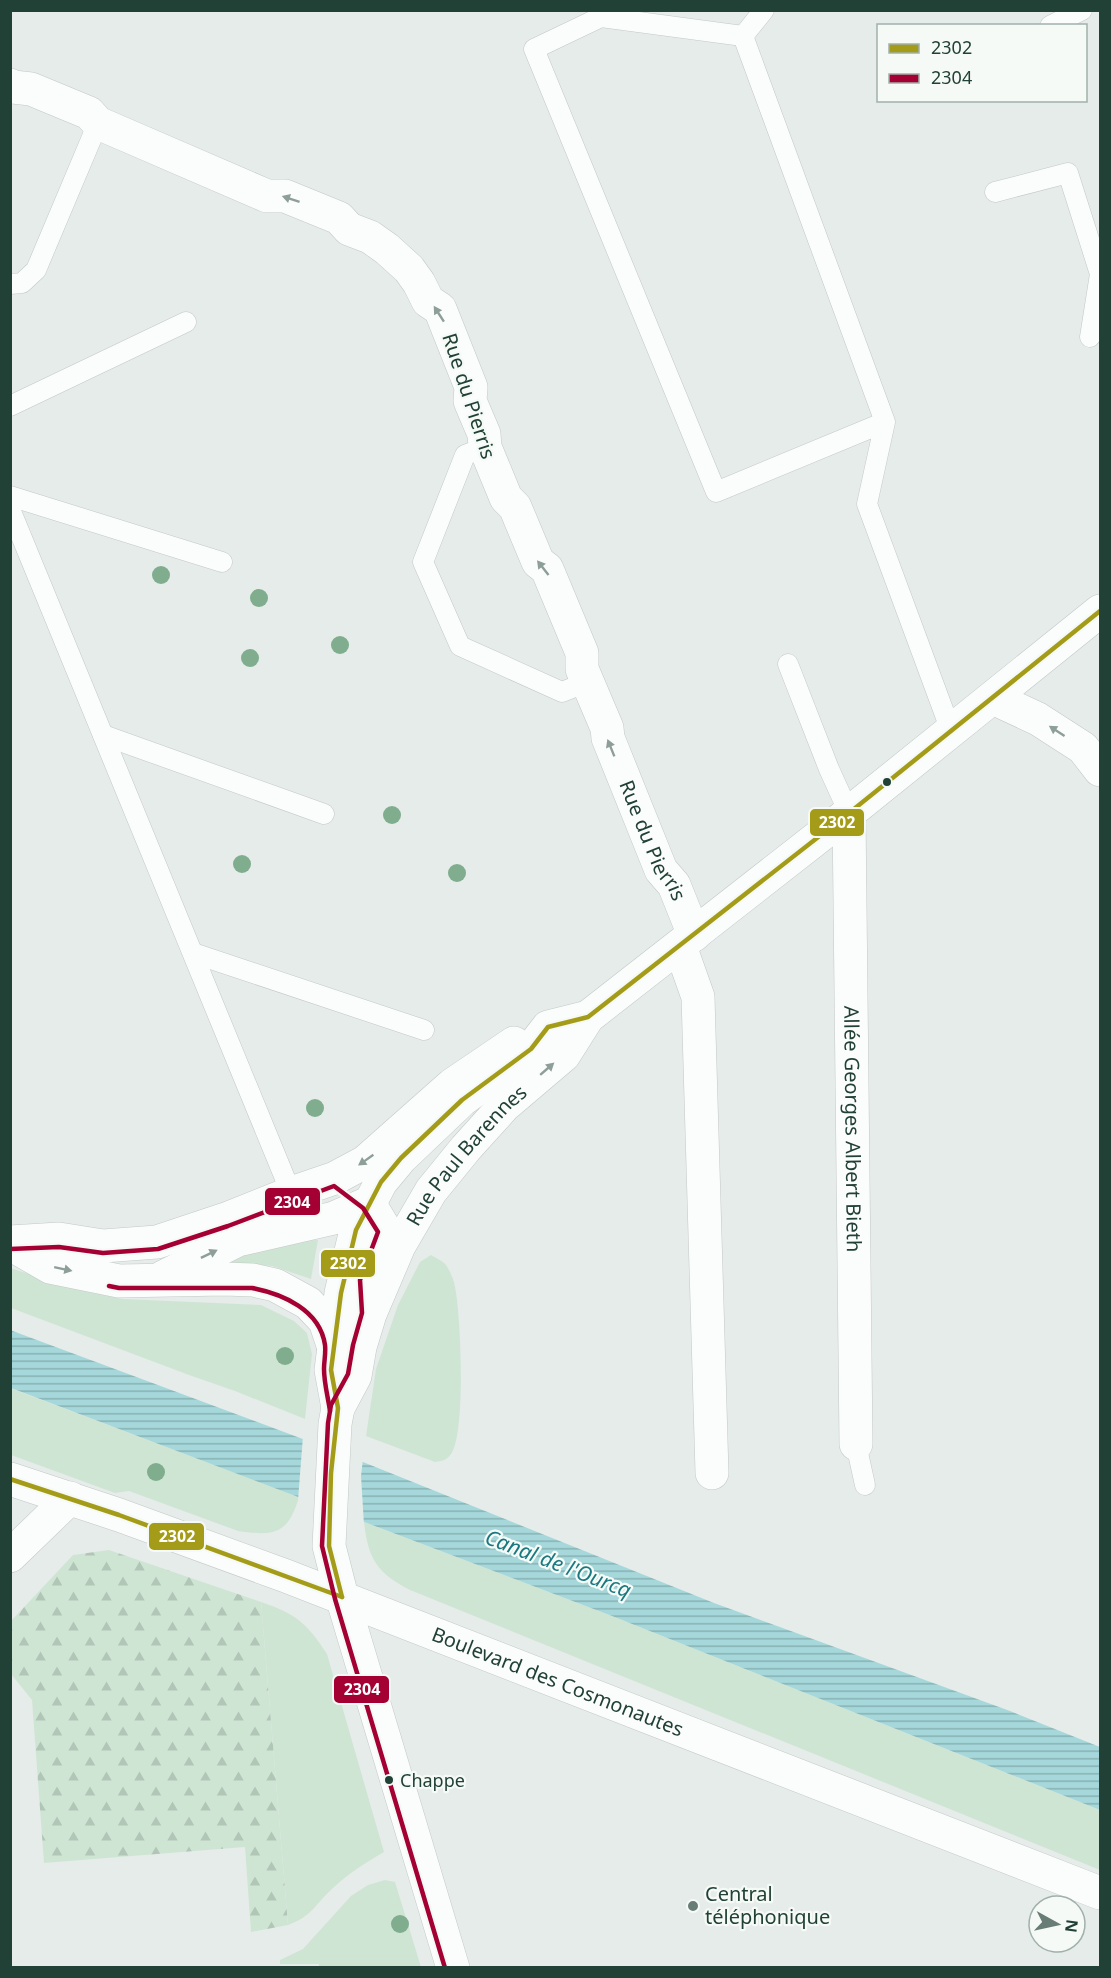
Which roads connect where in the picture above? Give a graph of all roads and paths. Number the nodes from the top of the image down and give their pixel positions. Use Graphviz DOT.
graph roads {
  1 [pos="764,10"];
  2 [pos="1082,10"];
  3 [pos="1054,24"];
  4 [pos="742,36"];
  5 [pos="10,85"];
  6 [pos="98,123"];
  7 [pos="995,192"];
  8 [pos="10,284"];
  9 [pos="186,322"];
  10 [pos="1090,337"];
  11 [pos="10,406"];
  12 [pos="885,422"];
  13 [pos="485,447"];
  14 [pos="10,496"];
  15 [pos="10,509"];
  16 [pos="222,562"];
  17 [pos="1101,611"];
  18 [pos="789,664"];
  19 [pos="587,682"];
  20 [pos="993,698"];
  21 [pos="951,731"];
  22 [pos="104,735"];
  23 [pos="1101,770"];
  24 [pos="849,813"];
  25 [pos="324,814"];
  26 [pos="687,940"];
  27 [pos="193,953"];
  28 [pos="588,1017"];
  29 [pos="548,1027"];
  30 [pos="424,1030"];
  31 [pos="335,1178"];
  32 [pos="291,1193"];
  33 [pos="369,1203"];
  34 [pos="412,1223"];
  35 [pos="10,1243"];
  36 [pos="157,1280"];
  37 [pos="370,1314"];
  38 [pos="333,1345"];
  39 [pos="336,1416"];
  40 [pos="856,1444"];
  41 [pos="712,1473"];
  42 [pos="10,1479"];
  43 [pos="865,1485"];
  44 [pos="70,1498"];
  45 [pos="10,1556"];
  46 [pos="342,1597"];
  47 [pos="1101,1893"];
  48 [pos="453,1968"];
  1 -- 4 [label="lane"];
  2 -- 3 [label="lane"];
  4 -- 12 [label="lane"];
  4 -- 12 [label="lane"];
  5 -- 6 [label="street, Rue du Pierris"];
  6 -- 8 [label="lane"];
  13 -- 6 [label="street, Rue du Pierris, one-way"];
  7 -- 10 [label="lane"];
  9 -- 11 [label="lane"];
  12 -- 21 [label="lane"];
  19 -- 13 [label="street, Rue du Pierris, one-way"];
  13 -- 19 [label="lane"];
  14 -- 16 [label="lane"];
  15 -- 22 [label="lane"];
  17 -- 20 [label="street, Rue Paul Barennes"];
  18 -- 24 [label="lane"];
  26 -- 19 [label="street, Rue du Pierris, one-way"];
  20 -- 21 [label="street, Rue Paul Barennes"];
  23 -- 20 [label="street, one-way"];
  21 -- 24 [label="street, Rue Paul Barennes"];
  22 -- 25 [label="lane"];
  22 -- 27 [label="lane"];
  24 -- 26 [label="street, Rue Paul Barennes"];
  24 -- 40 [label="street, Allée Georges Albert Bieth"];
  26 -- 28 [label="street, Rue Paul Barennes"];
  26 -- 41 [label="street, Rue du Pierris"];
  27 -- 30 [label="lane"];
  27 -- 32 [label="lane"];
  28 -- 29 [label="street, Rue Paul Barennes"];
  34 -- 28 [label="street, Rue Paul Barennes, one-way"];
  29 -- 31 [label="street, Rue Paul Barennes, one-way"];
  29 -- 33 [label="street, Rue Paul Barennes"];
  31 -- 32 [label="street, Rue Paul Barennes"];
  31 -- 33 [label="street"];
  32 -- 35 [label="street, Rue Paul Barennes"];
  33 -- 34 [label="street"];
  36 -- 33 [label="street, one-way"];
  33 -- 37 [label="street, Rue Paul Barennes"];
  33 -- 38 [label="street, Rue Paul Barennes"];
  34 -- 37 [label="street, Rue Paul Barennes"];
  35 -- 36 [label="street, one-way"];
  36 -- 38 [label="street"];
  37 -- 39 [label="street, Rue Paul Barennes"];
  38 -- 39 [label="street, Rue Paul Barennes"];
  39 -- 46 [label="street"];
  40 -- 43 [label="lane"];
  42 -- 44 [label="street, Boulevard des Cosmonautes"];
  44 -- 45 [label="street"];
  44 -- 46 [label="street, Boulevard des Cosmonautes"];
  46 -- 47 [label="street, Boulevard des Cosmonautes"];
  46 -- 48 [label="street"];
}
